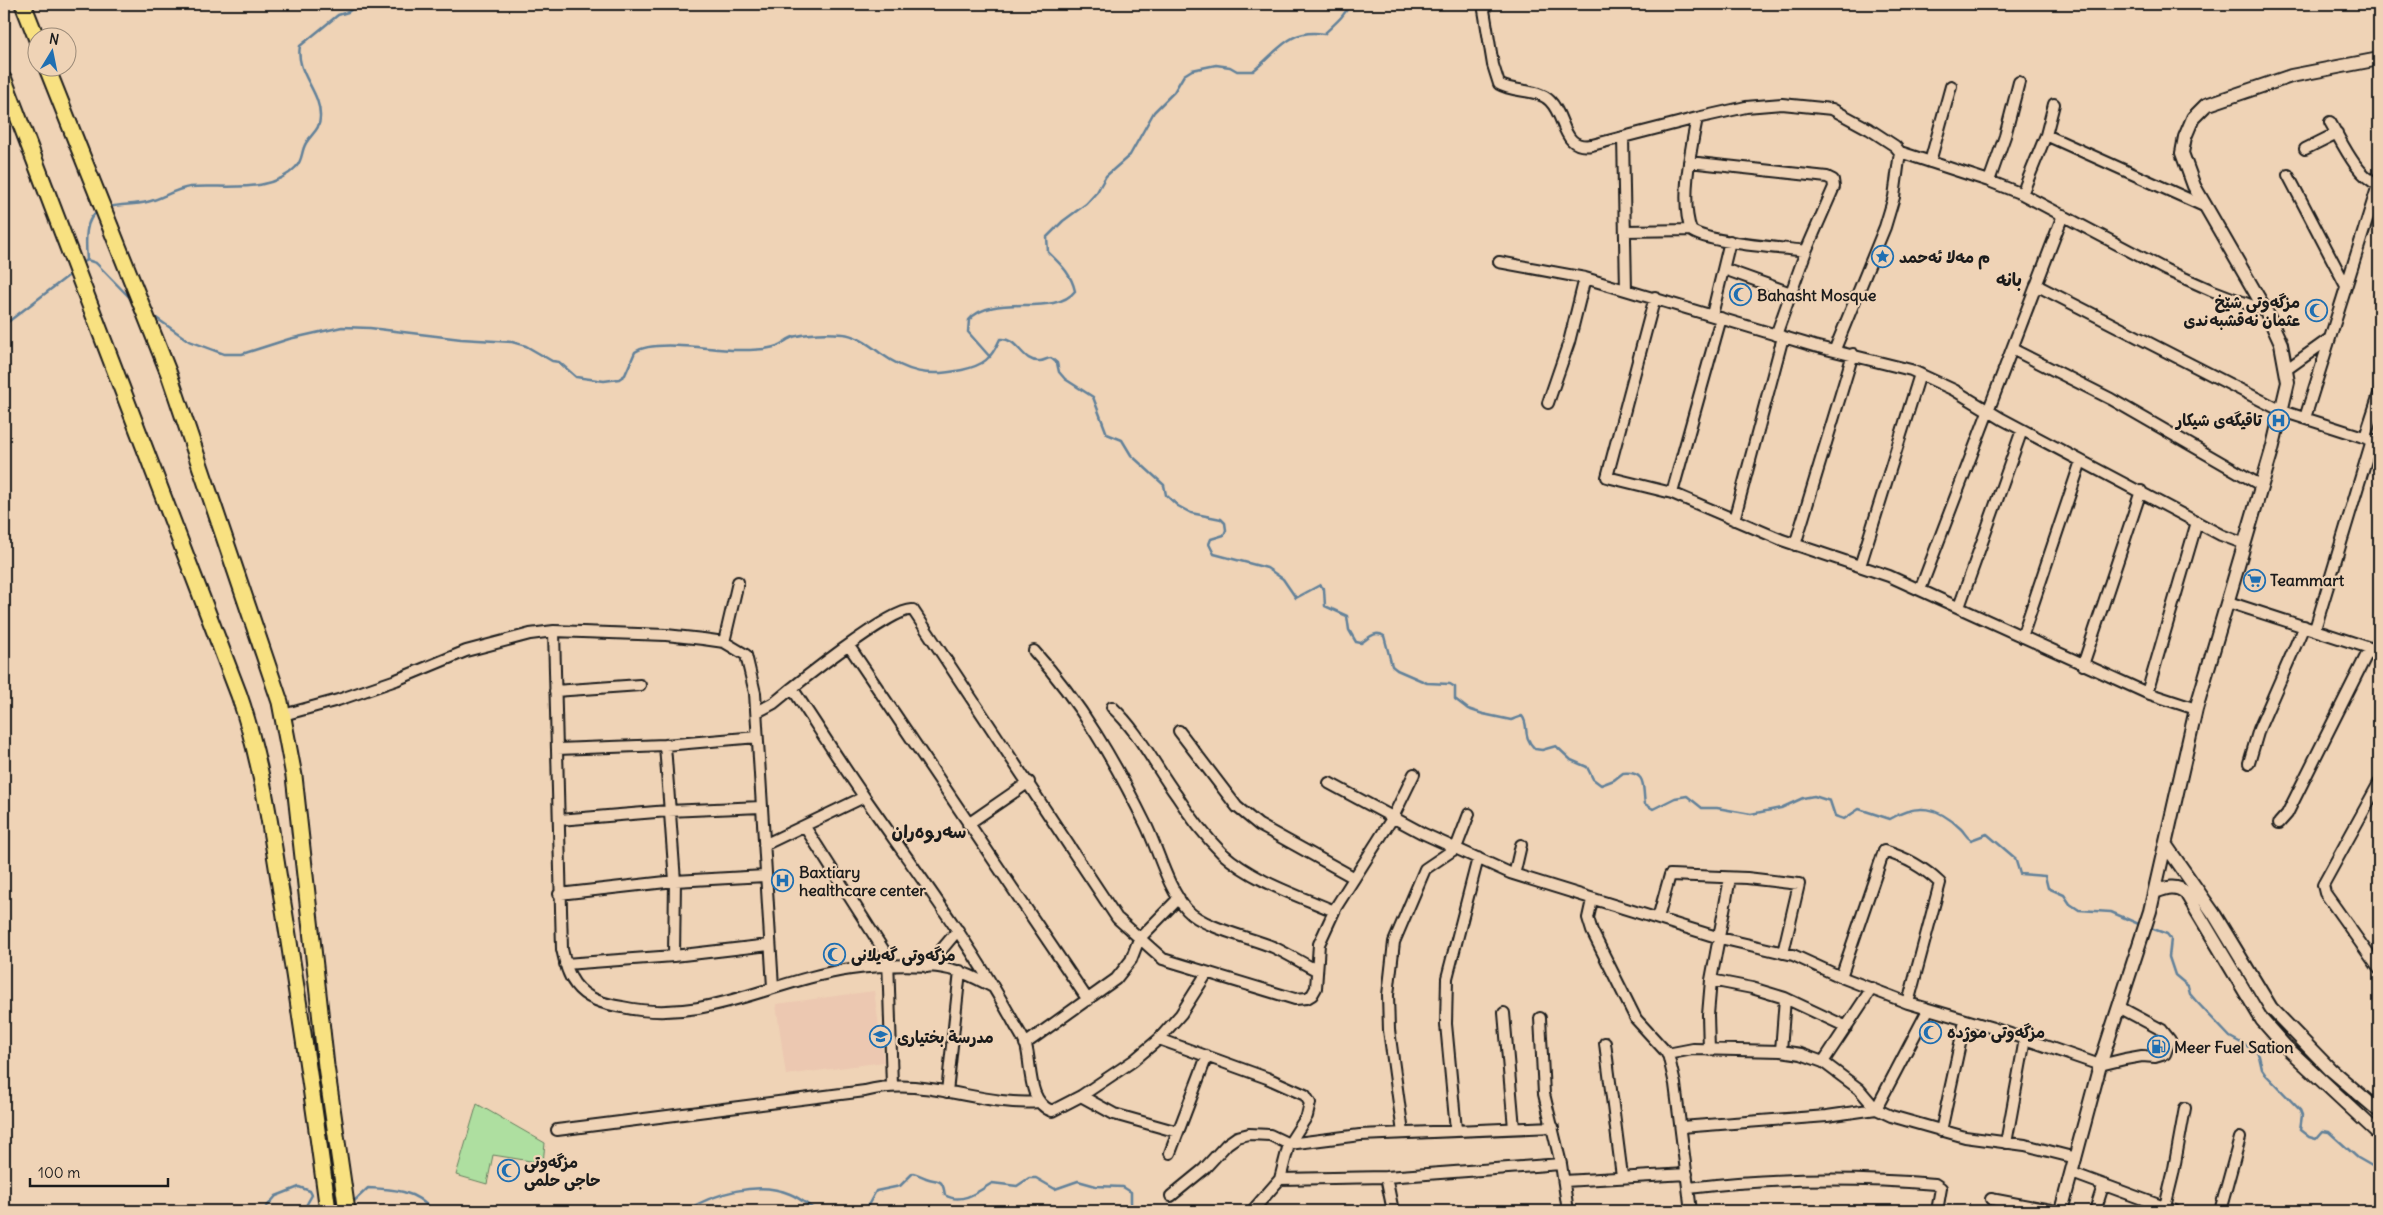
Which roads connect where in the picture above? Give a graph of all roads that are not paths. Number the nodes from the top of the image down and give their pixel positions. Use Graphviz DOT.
graph roads {
  1 [pos="23,4"];
  2 [pos="1483,4"];
  3 [pos="32,28"];
  4 [pos="2379,59"];
  5 [pos="51,78"];
  6 [pos="4,80"];
  7 [pos="2019,82"];
  8 [pos="1951,86"];
  9 [pos="2054,104"];
  10 [pos="1697,118"];
  11 [pos="2330,122"];
  12 [pos="2046,134"];
  13 [pos="2337,134"];
  14 [pos="1623,137"];
  15 [pos="2305,149"];
  16 [pos="1900,152"];
  17 [pos="1689,162"];
  18 [pos="1930,162"];
  19 [pos="2288,175"];
  20 [pos="1988,181"];
  21 [pos="2379,185"];
  22 [pos="2022,194"];
  23 [pos="2206,207"];
  24 [pos="2063,215"];
  25 [pos="1691,230"];
  26 [pos="1625,231"];
  27 [pos="1730,241"];
  28 [pos="1806,251"];
  29 [pos="1499,262"];
  30 [pos="1724,269"];
  31 [pos="1586,278"];
  32 [pos="2036,286"];
  33 [pos="2346,286"];
  34 [pos="1626,290"];
  35 [pos="1791,293"];
  36 [pos="1655,297"];
  37 [pos="2266,310"];
  38 [pos="1716,317"];
  39 [pos="1780,336"];
  40 [pos="2329,339"];
  41 [pos="1835,349"];
  42 [pos="2012,349"];
  43 [pos="1853,354"];
  44 [pos="2287,369"];
  45 [pos="1920,374"];
  46 [pos="2379,394"];
  47 [pos="1548,403"];
  48 [pos="1989,411"];
  49 [pos="2282,411"];
  50 [pos="2305,418"];
  51 [pos="2022,430"];
  52 [pos="2372,440"];
  53 [pos="2081,461"];
  54 [pos="2262,486"];
  55 [pos="2141,491"];
  56 [pos="1672,493"];
  57 [pos="1734,520"];
  58 [pos="2198,522"];
  59 [pos="2245,544"];
  60 [pos="1795,545"];
  61 [pos="1860,566"];
  62 [pos="738,582"];
  63 [pos="1920,590"];
  64 [pos="2228,602"];
  65 [pos="1959,607"];
  66 [pos="2304,626"];
  67 [pos="2315,629"];
  68 [pos="554,631"];
  69 [pos="2022,637"];
  70 [pos="2379,640"];
  71 [pos="724,642"];
  72 [pos="849,646"];
  73 [pos="2376,650"];
  74 [pos="1034,651"];
  75 [pos="2083,664"];
  76 [pos="640,685"];
  77 [pos="792,688"];
  78 [pos="555,691"];
  79 [pos="2147,692"];
  80 [pos="1112,707"];
  81 [pos="2196,709"];
  82 [pos="757,712"];
  83 [pos="283,715"];
  84 [pos="1179,731"];
  85 [pos="757,737"];
  86 [pos="665,745"];
  87 [pos="557,748"];
  88 [pos="2249,763"];
  89 [pos="1414,774"];
  90 [pos="1029,782"];
  91 [pos="1329,783"];
  92 [pos="2379,783"];
  93 [pos="864,797"];
  94 [pos="761,807"];
  95 [pos="668,811"];
  96 [pos="1469,814"];
  97 [pos="1393,817"];
  98 [pos="559,820"];
  99 [pos="2278,823"];
  100 [pos="968,824"];
  101 [pos="805,827"];
  102 [pos="2165,844"];
  103 [pos="1522,845"];
  104 [pos="764,846"];
  105 [pos="1456,848"];
  106 [pos="1478,858"];
  107 [pos="1510,873"];
  108 [pos="765,876"];
  109 [pos="1353,877"];
  110 [pos="1730,878"];
  111 [pos="675,881"];
  112 [pos="2190,890"];
  113 [pos="2155,892"];
  114 [pos="559,894"];
  115 [pos="1179,898"];
  116 [pos="1592,900"];
  117 [pos="1334,911"];
  118 [pos="1658,918"];
  119 [pos="958,930"];
  120 [pos="1720,938"];
  121 [pos="1139,939"];
  122 [pos="769,945"];
  123 [pos="1783,953"];
  124 [pos="674,956"];
  125 [pos="566,964"];
  126 [pos="889,967"];
  127 [pos="927,967"];
  128 [pos="2379,969"];
  129 [pos="1316,970"];
  130 [pos="960,971"];
  131 [pos="1207,974"];
  132 [pos="1841,977"];
  133 [pos="1711,980"];
  134 [pos="991,986"];
  135 [pos="773,987"];
  136 [pos="1872,988"];
  137 [pos="1785,998"];
  138 [pos="1088,1000"];
  139 [pos="1908,1003"];
  140 [pos="2118,1007"];
  141 [pos="1928,1010"];
  142 [pos="1504,1013"];
  143 [pos="1540,1018"];
  144 [pos="1965,1021"];
  145 [pos="1846,1027"];
  146 [pos="1159,1039"];
  147 [pos="2025,1039"];
  148 [pos="1026,1044"];
  149 [pos="1605,1044"];
  150 [pos="1709,1050"];
  151 [pos="1781,1051"];
  152 [pos="1667,1054"];
  153 [pos="1207,1056"];
  154 [pos="1824,1062"];
  155 [pos="309,1066"];
  156 [pos="326,1066"];
  157 [pos="2100,1066"];
  158 [pos="892,1086"];
  159 [pos="947,1092"];
  160 [pos="1081,1096"];
  161 [pos="1039,1102"];
  162 [pos="2185,1108"];
  163 [pos="1876,1109"];
  164 [pos="2379,1111"];
  165 [pos="1553,1127"];
  166 [pos="1681,1127"];
  167 [pos="1514,1128"];
  168 [pos="557,1130"];
  169 [pos="1456,1130"];
  170 [pos="1941,1131"];
  171 [pos="1178,1132"];
  172 [pos="1403,1132"];
  173 [pos="2379,1134"];
  174 [pos="2240,1138"];
  175 [pos="2006,1142"];
  176 [pos="1289,1144"];
  177 [pos="1170,1153"];
  178 [pos="2076,1158"];
  179 [pos="1561,1164"];
  180 [pos="1687,1174"];
  181 [pos="2072,1174"];
  182 [pos="1622,1176"];
  183 [pos="1386,1177"];
  184 [pos="1280,1179"];
  185 [pos="1564,1181"];
  186 [pos="2103,1186"];
  187 [pos="1689,1188"];
  188 [pos="1172,1196"];
  189 [pos="1991,1199"];
  190 [pos="2168,1210"];
  191 [pos="328,1211"];
  192 [pos="347,1211"];
  193 [pos="1252,1211"];
  194 [pos="1393,1211"];
  195 [pos="1568,1211"];
  196 [pos="1691,1211"];
  197 [pos="1937,1211"];
  198 [pos="2056,1211"];
  199 [pos="2061,1211"];
  200 [pos="2096,1211"];
  201 [pos="2220,1211"];
  1 -- 3 [label="main road"];
  2 -- 14 [label="street"];
  4 -- 23 [label="street"];
  5 -- 83 [label="main road"];
  6 -- 155 [label="main road"];
  7 -- 20 [label="street"];
  8 -- 18 [label="street"];
  9 -- 12 [label="street"];
  10 -- 14 [label="street"];
  10 -- 16 [label="street"];
  10 -- 17 [label="street"];
  11 -- 13 [label="street"];
  12 -- 22 [label="street"];
  12 -- 23 [label="street"];
  13 -- 15 [label="street"];
  13 -- 21 [label="street"];
  14 -- 26 [label="street"];
  16 -- 18 [label="street"];
  16 -- 41 [label="street"];
  17 -- 25 [label="street"];
  17 -- 28 [label="street"];
  18 -- 20 [label="street"];
  19 -- 33 [label="street"];
  20 -- 22 [label="street"];
  21 -- 33 [label="street"];
  22 -- 24 [label="street"];
  23 -- 37 [label="street"];
  24 -- 32 [label="street"];
  24 -- 37 [label="street"];
  25 -- 26 [label="street"];
  25 -- 27 [label="street"];
  26 -- 34 [label="street"];
  27 -- 28 [label="street"];
  27 -- 30 [label="street"];
  28 -- 35 [label="street"];
  29 -- 31 [label="street"];
  30 -- 35 [label="street"];
  30 -- 38 [label="street"];
  31 -- 34 [label="street"];
  31 -- 47 [label="street"];
  32 -- 42 [label="street"];
  32 -- 49 [label="street"];
  33 -- 40 [label="street"];
  34 -- 36 [label="street"];
  35 -- 39 [label="street"];
  36 -- 38 [label="street"];
  36 -- 56 [label="street"];
  37 -- 44 [label="street"];
  38 -- 39 [label="street"];
  38 -- 56 [label="street"];
  39 -- 41 [label="street"];
  39 -- 57 [label="street"];
  40 -- 44 [label="street"];
  40 -- 50 [label="street"];
  41 -- 43 [label="street"];
  42 -- 48 [label="street"];
  42 -- 54 [label="street"];
  43 -- 45 [label="street"];
  43 -- 60 [label="street"];
  44 -- 49 [label="street"];
  45 -- 48 [label="street"];
  45 -- 61 [label="street"];
  46 -- 52 [label="street"];
  48 -- 51 [label="street"];
  48 -- 63 [label="street"];
  49 -- 50 [label="street"];
  49 -- 54 [label="street"];
  50 -- 52 [label="street"];
  51 -- 53 [label="street"];
  51 -- 65 [label="street"];
  52 -- 67 [label="street"];
  53 -- 55 [label="street"];
  53 -- 69 [label="street"];
  54 -- 59 [label="street"];
  55 -- 58 [label="street"];
  55 -- 75 [label="street"];
  56 -- 57 [label="street"];
  57 -- 60 [label="street"];
  58 -- 59 [label="street"];
  58 -- 79 [label="street"];
  59 -- 64 [label="street"];
  60 -- 61 [label="street"];
  61 -- 63 [label="street"];
  62 -- 71 [label="street"];
  63 -- 65 [label="street"];
  64 -- 66 [label="street"];
  64 -- 81 [label="street"];
  65 -- 69 [label="street"];
  66 -- 67 [label="street"];
  66 -- 88 [label="street"];
  67 -- 73 [label="street"];
  68 -- 71 [label="street"];
  68 -- 78 [label="street"];
  68 -- 83 [label="street"];
  69 -- 75 [label="street"];
  70 -- 73 [label="street"];
  71 -- 82 [label="street"];
  72 -- 77 [label="street"];
  72 -- 90 [label="street"];
  72 -- 100 [label="street"];
  73 -- 99 [label="street"];
  74 -- 115 [label="street"];
  75 -- 79 [label="street"];
  76 -- 78 [label="street"];
  77 -- 82 [label="street"];
  77 -- 93 [label="street"];
  78 -- 87 [label="street"];
  79 -- 81 [label="street"];
  80 -- 117 [label="street"];
  81 -- 102 [label="street"];
  82 -- 85 [label="street"];
  83 -- 156 [label="main road"];
  84 -- 109 [label="street"];
  85 -- 86 [label="street"];
  85 -- 94 [label="street"];
  86 -- 87 [label="street"];
  86 -- 95 [label="street"];
  87 -- 98 [label="street"];
  89 -- 97 [label="street"];
  90 -- 100 [label="street"];
  90 -- 121 [label="street"];
  91 -- 97 [label="street"];
  92 -- 128 [label="street"];
  93 -- 101 [label="street"];
  93 -- 119 [label="street"];
  94 -- 95 [label="street"];
  94 -- 104 [label="street"];
  95 -- 98 [label="street"];
  95 -- 111 [label="street"];
  96 -- 105 [label="street"];
  97 -- 105 [label="street"];
  97 -- 109 [label="street"];
  98 -- 114 [label="street"];
  100 -- 138 [label="street"];
  101 -- 104 [label="street"];
  101 -- 126 [label="street"];
  102 -- 112 [label="street"];
  102 -- 113 [label="street"];
  103 -- 107 [label="street"];
  104 -- 108 [label="street"];
  105 -- 106 [label="street"];
  105 -- 172 [label="street"];
  106 -- 107 [label="street"];
  106 -- 169 [label="street"];
  107 -- 116 [label="street"];
  108 -- 111 [label="street"];
  108 -- 122 [label="street"];
  109 -- 117 [label="street"];
  110 -- 118 [label="street"];
  110 -- 120 [label="street"];
  110 -- 123 [label="street"];
  111 -- 114 [label="street"];
  111 -- 124 [label="street"];
  112 -- 113 [label="street"];
  112 -- 164 [label="street"];
  112 -- 173 [label="street"];
  113 -- 140 [label="street"];
  114 -- 125 [label="street"];
  115 -- 121 [label="street"];
  115 -- 129 [label="street"];
  116 -- 118 [label="street"];
  116 -- 152 [label="street"];
  117 -- 129 [label="street"];
  118 -- 120 [label="street"];
  119 -- 127 [label="street"];
  119 -- 134 [label="street"];
  120 -- 123 [label="street"];
  120 -- 133 [label="street"];
  121 -- 131 [label="street"];
  121 -- 138 [label="street"];
  122 -- 124 [label="street"];
  122 -- 135 [label="street"];
  123 -- 132 [label="street"];
  124 -- 125 [label="street"];
  125 -- 135 [label="street"];
  126 -- 127 [label="street"];
  126 -- 135 [label="street"];
  126 -- 158 [label="street"];
  127 -- 130 [label="street"];
  129 -- 131 [label="street"];
  130 -- 134 [label="street"];
  130 -- 159 [label="street"];
  131 -- 146 [label="street"];
  132 -- 136 [label="street"];
  132 -- 139 [label="street"];
  133 -- 137 [label="street"];
  133 -- 150 [label="street"];
  134 -- 148 [label="street"];
  136 -- 139 [label="street"];
  136 -- 145 [label="street"];
  137 -- 145 [label="street"];
  137 -- 151 [label="street"];
  138 -- 148 [label="street"];
  139 -- 141 [label="street"];
  140 -- 157 [label="street"];
  140 -- 157 [label="street"];
  141 -- 144 [label="street"];
  141 -- 163 [label="street"];
  142 -- 167 [label="street"];
  143 -- 165 [label="street"];
  144 -- 147 [label="street"];
  144 -- 170 [label="street"];
  145 -- 154 [label="street"];
  146 -- 153 [label="street"];
  146 -- 160 [label="street"];
  147 -- 157 [label="street"];
  147 -- 175 [label="street"];
  148 -- 161 [label="street"];
  149 -- 182 [label="street"];
  150 -- 151 [label="street"];
  150 -- 152 [label="street"];
  151 -- 154 [label="street"];
  152 -- 166 [label="street"];
  153 -- 171 [label="street"];
  153 -- 176 [label="street"];
  154 -- 163 [label="street"];
  155 -- 156 [label="main road"];
  155 -- 191 [label="main road"];
  156 -- 192 [label="main road"];
  157 -- 178 [label="street"];
  158 -- 159 [label="street"];
  158 -- 168 [label="street"];
  159 -- 161 [label="street"];
  160 -- 161 [label="street"];
  160 -- 171 [label="street"];
  162 -- 190 [label="street"];
  163 -- 166 [label="street"];
  163 -- 170 [label="street"];
  165 -- 167 [label="street"];
  165 -- 179 [label="street"];
  166 -- 180 [label="street"];
  167 -- 169 [label="street"];
  169 -- 172 [label="street"];
  170 -- 175 [label="street"];
  171 -- 177 [label="street"];
  172 -- 176 [label="street"];
  174 -- 201 [label="street"];
  175 -- 178 [label="street"];
  176 -- 184 [label="street"];
  176 -- 188 [label="street"];
  178 -- 181 [label="street"];
  179 -- 183 [label="street"];
  179 -- 185 [label="street"];
  180 -- 182 [label="street"];
  180 -- 187 [label="street"];
  181 -- 186 [label="street"];
  181 -- 199 [label="street"];
  182 -- 185 [label="street"];
  183 -- 184 [label="street"];
  183 -- 194 [label="street"];
  184 -- 193 [label="street"];
  185 -- 195 [label="street"];
  186 -- 190 [label="street"];
  186 -- 200 [label="street"];
  187 -- 196 [label="street"];
  187 -- 197 [label="street"];
  189 -- 198 [label="street"];
}
